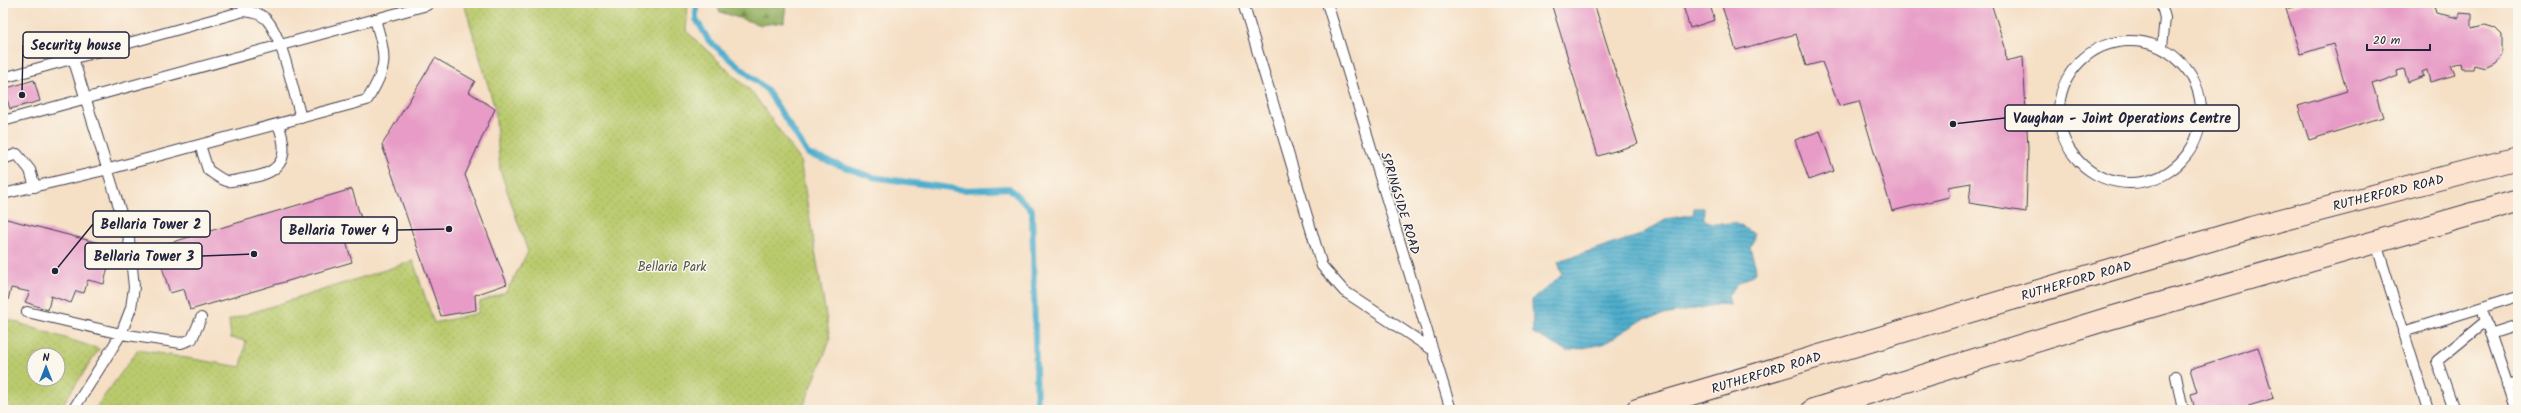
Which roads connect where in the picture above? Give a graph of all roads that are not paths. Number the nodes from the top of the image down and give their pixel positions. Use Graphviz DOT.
graph roads {
  1 [pos="1243,3"];
  2 [pos="1327,3"];
  3 [pos="2161,3"];
  4 [pos="427,5"];
  5 [pos="375,19"];
  6 [pos="280,46"];
  7 [pos="2162,47"];
  8 [pos="73,58"];
  9 [pos="3,78"];
  10 [pos="86,99"];
  11 [pos="301,118"];
  12 [pos="3,121"];
  13 [pos="278,124"];
  14 [pos="200,145"];
  15 [pos="3,158"];
  16 [pos="2518,158"];
  17 [pos="109,169"];
  18 [pos="35,187"];
  19 [pos="3,194"];
  20 [pos="2518,201"];
  21 [pos="2376,243"];
  22 [pos="2518,296"];
  23 [pos="2481,307"];
  24 [pos="27,312"];
  25 [pos="201,318"];
  26 [pos="2486,321"];
  27 [pos="2518,325"];
  28 [pos="2403,332"];
  29 [pos="121,334"];
  30 [pos="2490,334"];
  31 [pos="1433,350"];
  32 [pos="2176,376"];
  33 [pos="2518,382"];
  34 [pos="2507,385"];
  35 [pos="73,410"];
  36 [pos="1451,410"];
  37 [pos="1637,410"];
  38 [pos="1813,410"];
  39 [pos="2183,410"];
  40 [pos="2428,410"];
  41 [pos="2454,410"];
  42 [pos="2516,410"];
  1 -- 31 [label="lane"];
  2 -- 31 [label="lane, SPRINGSIDE ROAD"];
  3 -- 7 [label="lane"];
  4 -- 5 [label="lane"];
  5 -- 6 [label="lane"];
  5 -- 11 [label="lane"];
  6 -- 8 [label="lane"];
  6 -- 10 [label="lane"];
  6 -- 11 [label="lane"];
  7 -- 7 [label="lane"];
  8 -- 9 [label="lane"];
  8 -- 10 [label="lane"];
  10 -- 12 [label="lane"];
  10 -- 17 [label="lane"];
  11 -- 13 [label="lane"];
  13 -- 14 [label="lane"];
  13 -- 14 [label="lane"];
  14 -- 17 [label="lane"];
  15 -- 18 [label="lane"];
  16 -- 37 [label="main road, RUTHERFORD ROAD"];
  17 -- 18 [label="lane"];
  17 -- 29 [label="lane"];
  18 -- 19 [label="lane"];
  20 -- 21 [label="main road"];
  21 -- 28 [label="lane"];
  21 -- 38 [label="main road"];
  22 -- 23 [label="lane"];
  23 -- 26 [label="lane"];
  23 -- 28 [label="lane"];
  24 -- 29 [label="lane"];
  25 -- 29 [label="lane"];
  26 -- 30 [label="lane"];
  26 -- 41 [label="lane"];
  27 -- 30 [label="lane"];
  28 -- 40 [label="lane"];
  29 -- 35 [label="lane"];
  30 -- 34 [label="lane"];
  31 -- 36 [label="lane, SPRINGSIDE ROAD"];
  32 -- 39 [label="lane"];
  33 -- 34 [label="lane"];
  34 -- 42 [label="lane"];
}
